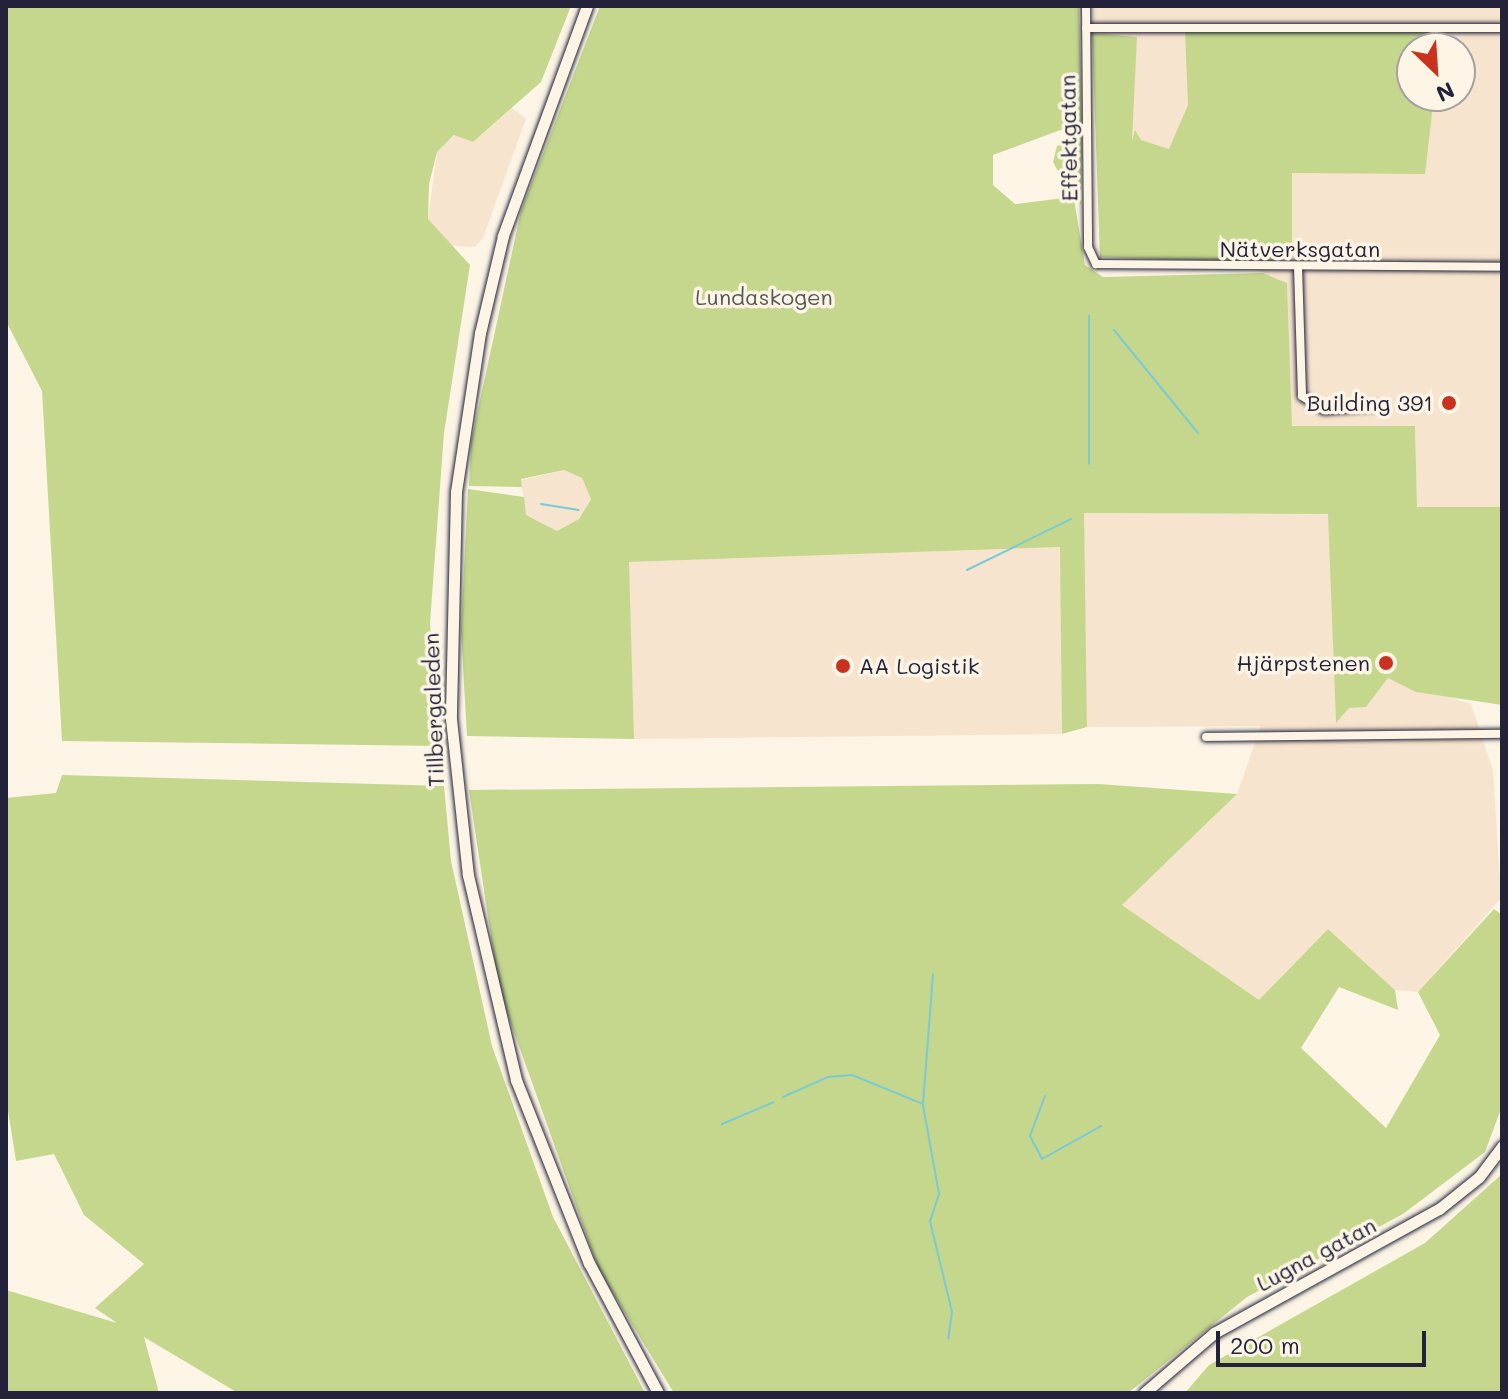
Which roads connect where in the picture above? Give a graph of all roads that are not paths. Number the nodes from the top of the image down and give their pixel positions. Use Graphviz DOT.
graph roads {
  1 [pos="587,6"];
  2 [pos="1086,6"];
  3 [pos="1086,28"];
  4 [pos="1502,28"];
  5 [pos="1098,265"];
  6 [pos="1298,267"];
  7 [pos="1502,267"];
  8 [pos="1375,406"];
  9 [pos="1502,734"];
  10 [pos="1206,737"];
  11 [pos="1502,1146"];
  12 [pos="658,1393"];
  13 [pos="1144,1393"];
  1 -- 12 [label="main road, Tillbergaleden"];
  2 -- 3 [label="street, Effektgatan"];
  3 -- 4 [label="street"];
  3 -- 5 [label="street, Effektgatan"];
  5 -- 6 [label="street, Nätverksgatan"];
  6 -- 7 [label="street, Nätverksgatan"];
  6 -- 8 [label="street"];
  9 -- 10 [label="street"];
  11 -- 13 [label="main road, Lugna gatan"];
}
